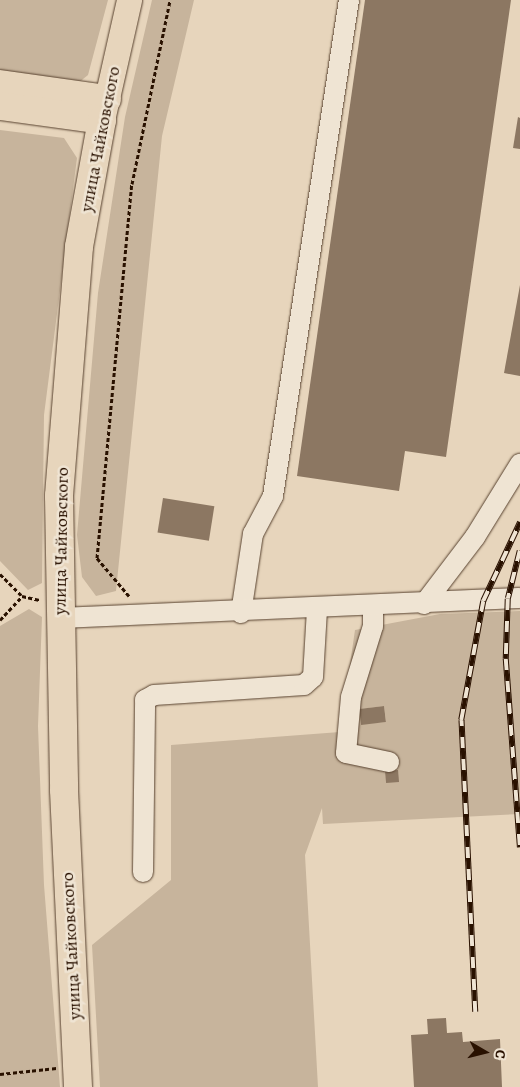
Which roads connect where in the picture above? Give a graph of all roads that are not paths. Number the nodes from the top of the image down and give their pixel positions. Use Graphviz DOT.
graph roads {
  1 [pos="129,0"];
  2 [pos="349,0"];
  3 [pos="0,84"];
  4 [pos="0,106"];
  5 [pos="104,109"];
  6 [pos="520,464"];
  7 [pos="520,598"];
  8 [pos="424,604"];
  9 [pos="373,606"];
  10 [pos="317,609"];
  11 [pos="241,613"];
  12 [pos="59,618"];
  13 [pos="389,762"];
  14 [pos="144,872"];
  15 [pos="77,1076"];
  1 -- 5 [label="main road, улица Чайковского"];
  2 -- 11 [label="street"];
  3 -- 5 [label="highway"];
  4 -- 5 [label="highway"];
  5 -- 12 [label="highway, улица Чайковского"];
  6 -- 8 [label="street"];
  7 -- 8 [label="street"];
  8 -- 9 [label="street"];
  9 -- 10 [label="street"];
  9 -- 13 [label="street"];
  10 -- 11 [label="street"];
  10 -- 14 [label="street"];
  11 -- 12 [label="street"];
  12 -- 15 [label="highway, улица Чайковского"];
}
